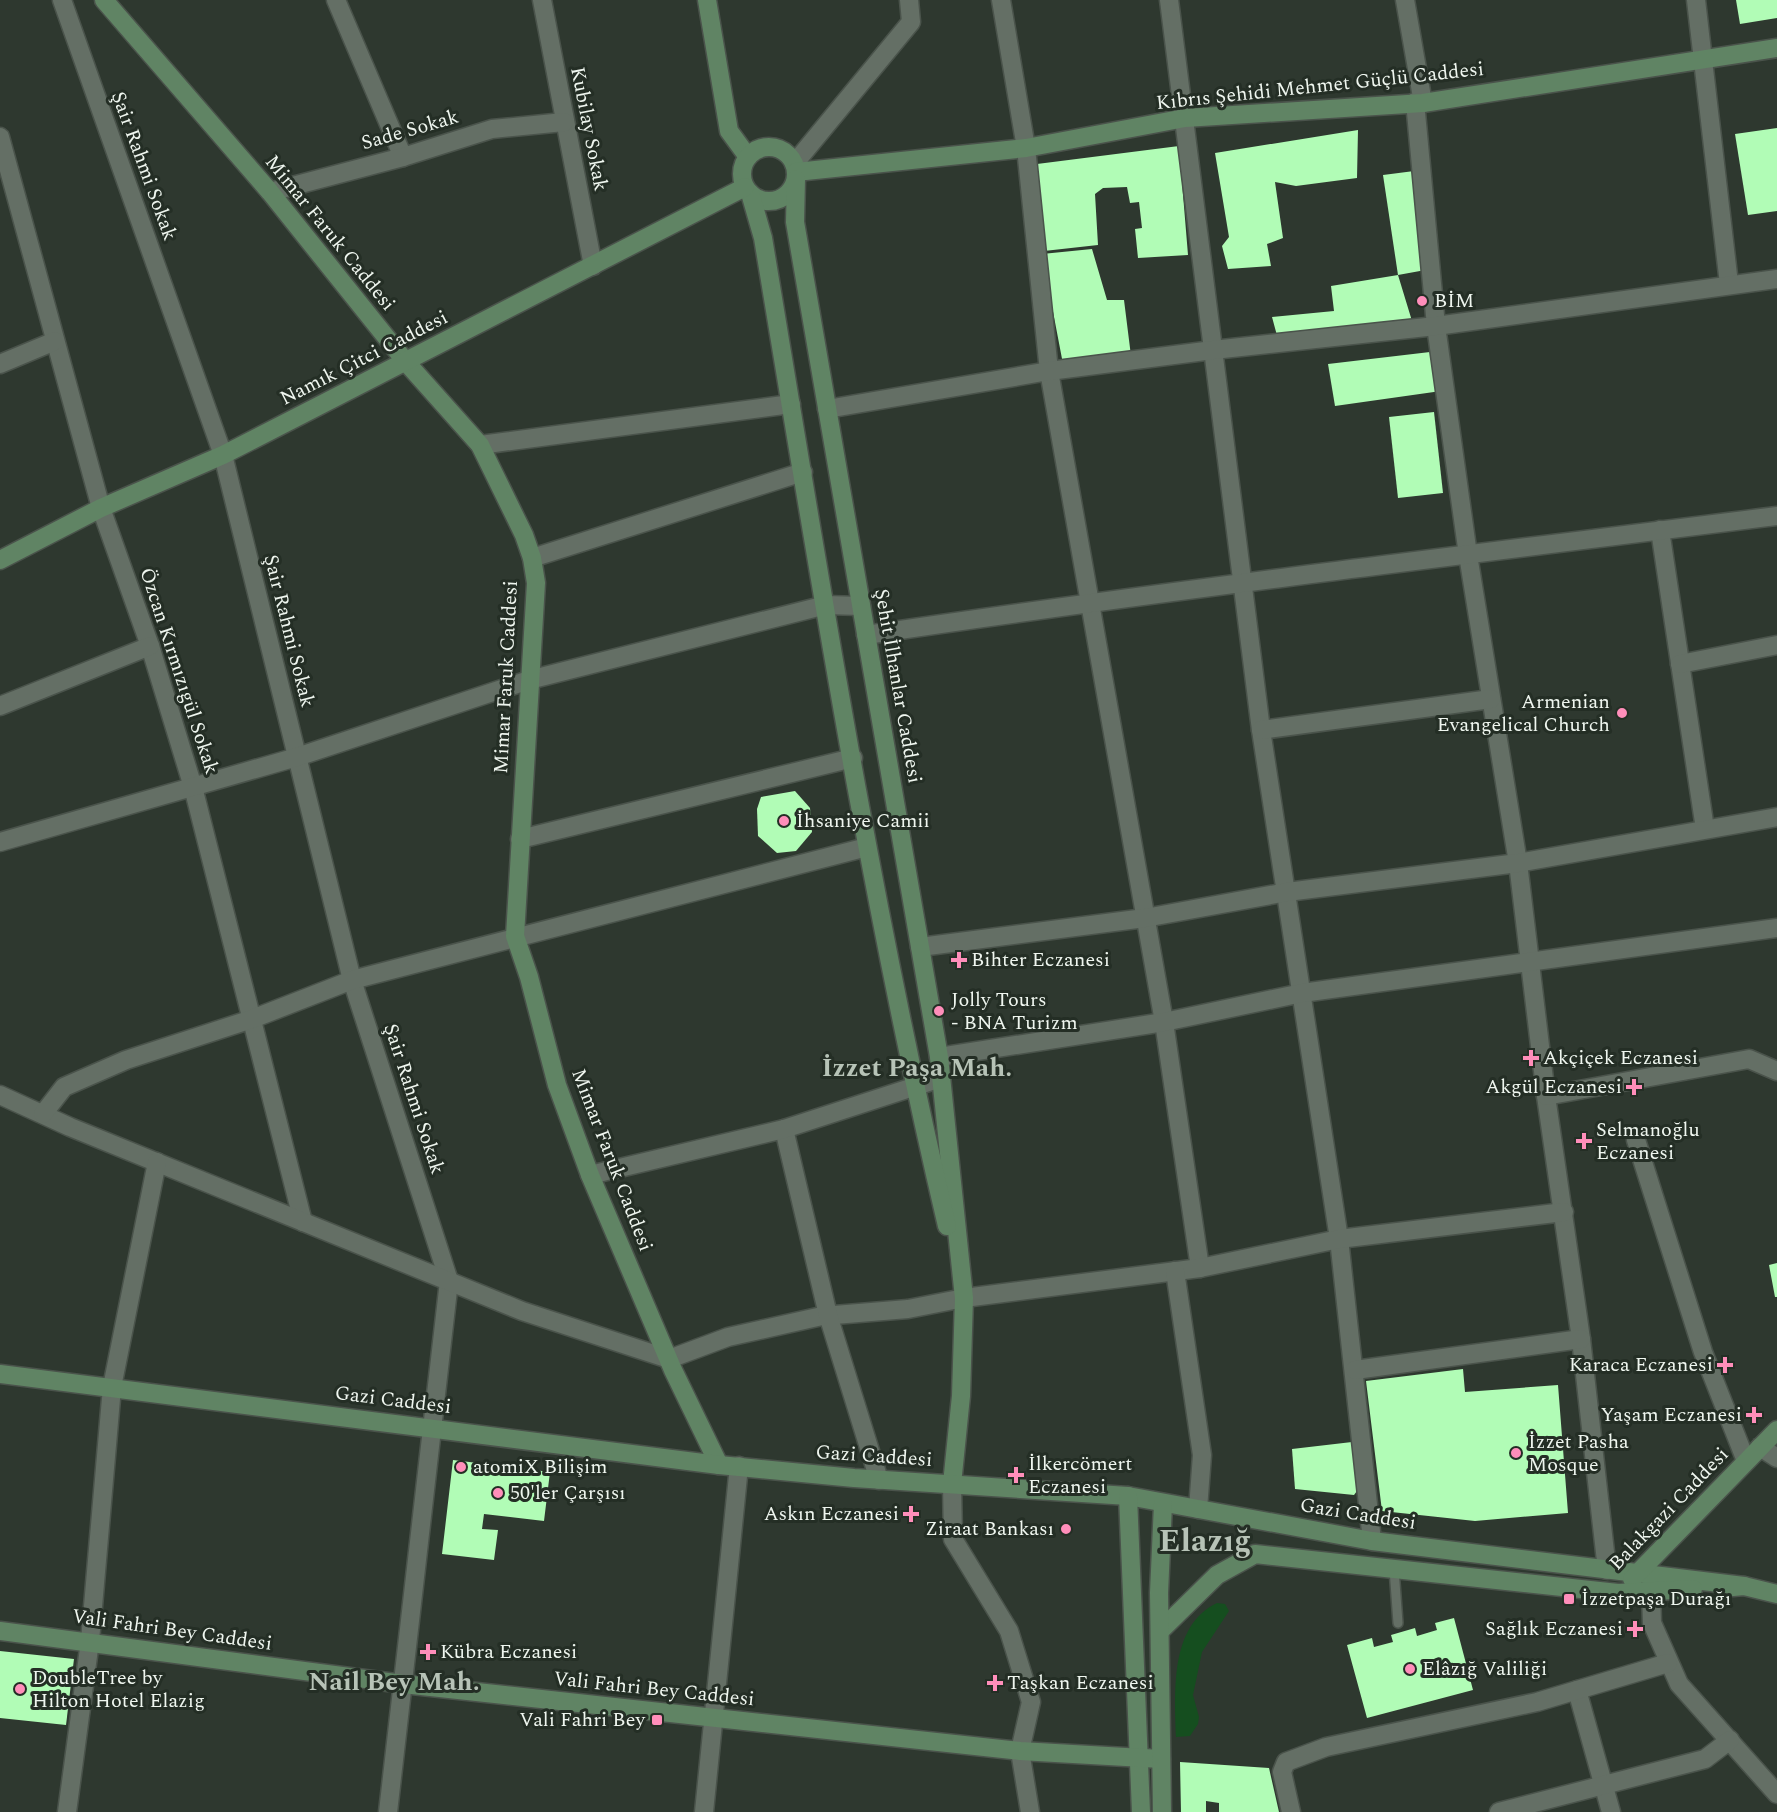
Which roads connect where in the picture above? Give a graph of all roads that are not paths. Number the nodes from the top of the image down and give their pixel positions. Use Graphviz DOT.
graph roads {
  1 [pos="62,0"];
  2 [pos="104,0"];
  3 [pos="336,0"];
  4 [pos="542,0"];
  5 [pos="707,0"];
  6 [pos="909,0"];
  7 [pos="1001,0"];
  8 [pos="1168,0"];
  9 [pos="1405,0"];
  10 [pos="1696,0"];
  11 [pos="1777,48"];
  12 [pos="1705,58"];
  13 [pos="1419,103"];
  14 [pos="1185,118"];
  15 [pos="564,122"];
  16 [pos="0,137"];
  17 [pos="1026,148"];
  18 [pos="403,157"];
  19 [pos="748,157"];
  20 [pos="795,171"];
  21 [pos="748,190"];
  22 [pos="270,192"];
  23 [pos="593,266"];
  24 [pos="1777,279"];
  25 [pos="1729,284"];
  26 [pos="1436,326"];
  27 [pos="55,341"];
  28 [pos="1213,350"];
  29 [pos="406,362"];
  30 [pos="0,364"];
  31 [pos="1049,371"];
  32 [pos="791,404"];
  33 [pos="827,409"];
  34 [pos="480,445"];
  35 [pos="223,455"];
  36 [pos="803,472"];
  37 [pos="101,508"];
  38 [pos="1777,516"];
  39 [pos="1660,530"];
  40 [pos="1468,555"];
  41 [pos="532,558"];
  42 [pos="0,560"];
  43 [pos="1242,581"];
  44 [pos="1090,601"];
  45 [pos="826,605"];
  46 [pos="861,606"];
  47 [pos="866,634"];
  48 [pos="1777,645"];
  49 [pos="150,646"];
  50 [pos="1680,664"];
  51 [pos="529,680"];
  52 [pos="1491,699"];
  53 [pos="0,706"];
  54 [pos="1261,730"];
  55 [pos="297,757"];
  56 [pos="853,758"];
  57 [pos="193,787"];
  58 [pos="1777,818"];
  59 [pos="1705,829"];
  60 [pos="520,839"];
  61 [pos="0,842"];
  62 [pos="867,847"];
  63 [pos="1518,863"];
  64 [pos="1287,892"];
  65 [pos="1145,918"];
  66 [pos="1777,927"];
  67 [pos="515,936"];
  68 [pos="920,947"];
  69 [pos="1531,963"];
  70 [pos="352,980"];
  71 [pos="1302,993"];
  72 [pos="252,1020"];
  73 [pos="1164,1022"];
  74 [pos="939,1057"];
  75 [pos="1777,1071"];
  76 [pos="941,1078"];
  77 [pos="914,1085"];
  78 [pos="0,1095"];
  79 [pos="1546,1096"];
  80 [pos="43,1114"];
  81 [pos="784,1129"];
  82 [pos="1636,1140"];
  83 [pos="157,1162"];
  84 [pos="590,1175"];
  85 [pos="1564,1212"];
  86 [pos="303,1222"];
  87 [pos="1339,1239"];
  88 [pos="1200,1268"];
  89 [pos="1175,1271"];
  90 [pos="449,1281"];
  91 [pos="964,1298"];
  92 [pos="828,1315"];
  93 [pos="1581,1339"];
  94 [pos="669,1359"];
  95 [pos="1355,1370"];
  96 [pos="0,1374"];
  97 [pos="112,1387"];
  98 [pos="431,1427"];
  99 [pos="1777,1430"];
  100 [pos="1760,1447"];
  101 [pos="1777,1458"];
  102 [pos="1746,1461"];
  103 [pos="720,1465"];
  104 [pos="740,1466"];
  105 [pos="879,1480"];
  106 [pos="952,1484"];
  107 [pos="1128,1496"];
  108 [pos="1163,1504"];
  109 [pos="1198,1509"];
  110 [pos="1372,1541"];
  111 [pos="1394,1569"];
  112 [pos="1606,1570"];
  113 [pos="1637,1574"];
  114 [pos="1744,1586"];
  115 [pos="1651,1591"];
  116 [pos="1618,1593"];
  117 [pos="1777,1594"];
  118 [pos="1398,1623"];
  119 [pos="1161,1630"];
  120 [pos="0,1631"];
  121 [pos="90,1641"];
  122 [pos="1668,1663"];
  123 [pos="402,1684"];
  124 [pos="1577,1690"];
  125 [pos="712,1718"];
  126 [pos="1730,1740"];
  127 [pos="1020,1751"];
  128 [pos="1140,1760"];
  129 [pos="1161,1760"];
  130 [pos="1605,1785"];
  131 [pos="1777,1794"];
  132 [pos="1545,1807"];
  133 [pos="67,1812"];
  134 [pos="388,1812"];
  135 [pos="704,1812"];
  136 [pos="1030,1812"];
  137 [pos="1141,1812"];
  138 [pos="1162,1812"];
  139 [pos="1291,1812"];
  140 [pos="1499,1812"];
  141 [pos="1611,1812"];
  1 -- 35 [label="street, Şair Rahmi Sokak"];
  2 -- 22 [label="street, Mimar Faruk Caddesi"];
  3 -- 18 [label="street"];
  4 -- 15 [label="street, Kubilay Sokak"];
  5 -- 19 [label="street"];
  6 -- 20 [label="street"];
  7 -- 17 [label="street"];
  8 -- 14 [label="street"];
  9 -- 13 [label="street"];
  10 -- 12 [label="street"];
  11 -- 12 [label="street, Kıbrıs Şehidi Mehmet Güçlü Caddesi"];
  12 -- 13 [label="street, Kıbrıs Şehidi Mehmet Güçlü Caddesi"];
  12 -- 25 [label="street"];
  13 -- 14 [label="street, Kıbrıs Şehidi Mehmet Güçlü Caddesi"];
  13 -- 26 [label="street"];
  14 -- 17 [label="street, Kıbrıs Şehidi Mehmet Güçlü Caddesi"];
  14 -- 28 [label="street"];
  15 -- 18 [label="street, Sade Sokak"];
  15 -- 23 [label="street, Kubilay Sokak"];
  16 -- 27 [label="street, Özcan Kırmızıgül Sokak"];
  17 -- 20 [label="street, Kıbrıs Şehidi Mehmet Güçlü Caddesi"];
  17 -- 31 [label="street"];
  18 -- 22 [label="street, Sade Sokak"];
  19 -- 20 [label="street"];
  19 -- 21 [label="street"];
  20 -- 21 [label="street"];
  20 -- 33 [label="street, Şehit İlhanlar Caddesi"];
  21 -- 23 [label="street, Namık Çitci Caddesi"];
  21 -- 32 [label="street"];
  22 -- 29 [label="street, Mimar Faruk Caddesi"];
  23 -- 29 [label="street, Namık Çitci Caddesi"];
  24 -- 25 [label="street"];
  25 -- 26 [label="street"];
  26 -- 28 [label="street"];
  26 -- 40 [label="street"];
  27 -- 30 [label="street"];
  27 -- 37 [label="street, Özcan Kırmızıgül Sokak"];
  28 -- 31 [label="street"];
  28 -- 43 [label="street"];
  29 -- 34 [label="street, Mimar Faruk Caddesi"];
  29 -- 35 [label="street, Namık Çitci Caddesi"];
  31 -- 33 [label="street"];
  31 -- 44 [label="street"];
  32 -- 34 [label="street"];
  32 -- 36 [label="street"];
  33 -- 46 [label="street, Şehit İlhanlar Caddesi"];
  34 -- 41 [label="street, Mimar Faruk Caddesi"];
  35 -- 37 [label="street, Namık Çitci Caddesi"];
  35 -- 55 [label="street, Şair Rahmi Sokak"];
  36 -- 41 [label="street"];
  36 -- 45 [label="street"];
  37 -- 42 [label="street, Namık Çitci Caddesi"];
  37 -- 49 [label="street, Özcan Kırmızıgül Sokak"];
  38 -- 39 [label="street"];
  39 -- 40 [label="street"];
  39 -- 50 [label="street"];
  40 -- 43 [label="street"];
  40 -- 52 [label="street"];
  41 -- 51 [label="street, Mimar Faruk Caddesi"];
  43 -- 44 [label="street"];
  43 -- 54 [label="street"];
  44 -- 47 [label="street"];
  44 -- 65 [label="street"];
  45 -- 46 [label="street"];
  45 -- 51 [label="street"];
  45 -- 56 [label="street"];
  46 -- 47 [label="street, Şehit İlhanlar Caddesi"];
  47 -- 68 [label="street, Şehit İlhanlar Caddesi"];
  48 -- 50 [label="street"];
  49 -- 53 [label="street"];
  49 -- 57 [label="street, Özcan Kırmızıgül Sokak"];
  50 -- 59 [label="street"];
  51 -- 55 [label="street"];
  51 -- 60 [label="street, Mimar Faruk Caddesi"];
  52 -- 54 [label="street"];
  52 -- 63 [label="street"];
  54 -- 64 [label="street"];
  55 -- 57 [label="street"];
  55 -- 70 [label="street, Şair Rahmi Sokak"];
  56 -- 60 [label="street"];
  56 -- 62 [label="street"];
  57 -- 61 [label="street"];
  57 -- 72 [label="street, Özcan Kırmızıgül Sokak"];
  58 -- 59 [label="street"];
  59 -- 63 [label="street"];
  60 -- 67 [label="street, Mimar Faruk Caddesi"];
  62 -- 67 [label="street"];
  62 -- 77 [label="street"];
  63 -- 64 [label="street"];
  63 -- 69 [label="street"];
  64 -- 65 [label="street"];
  64 -- 71 [label="street"];
  65 -- 68 [label="street"];
  65 -- 73 [label="street"];
  66 -- 69 [label="street"];
  67 -- 70 [label="street"];
  67 -- 84 [label="street, Mimar Faruk Caddesi"];
  68 -- 74 [label="street, Şehit İlhanlar Caddesi"];
  69 -- 71 [label="street"];
  69 -- 79 [label="street"];
  70 -- 72 [label="street"];
  70 -- 90 [label="street, Şair Rahmi Sokak"];
  71 -- 73 [label="street"];
  71 -- 87 [label="street"];
  72 -- 80 [label="street"];
  72 -- 86 [label="street, Özcan Kırmızıgül Sokak"];
  73 -- 74 [label="street"];
  73 -- 88 [label="street"];
  74 -- 76 [label="street, Şehit İlhanlar Caddesi"];
  75 -- 79 [label="street"];
  76 -- 77 [label="street"];
  76 -- 91 [label="street, Şehit İlhanlar Caddesi"];
  77 -- 81 [label="street"];
  77 -- 91 [label="street"];
  78 -- 80 [label="street"];
  79 -- 85 [label="street"];
  80 -- 83 [label="street"];
  81 -- 84 [label="street"];
  81 -- 92 [label="street"];
  82 -- 102 [label="street"];
  83 -- 86 [label="street"];
  83 -- 97 [label="street"];
  84 -- 94 [label="street, Mimar Faruk Caddesi"];
  85 -- 87 [label="street"];
  85 -- 93 [label="street"];
  86 -- 90 [label="street"];
  87 -- 88 [label="street"];
  87 -- 95 [label="street"];
  88 -- 89 [label="street"];
  89 -- 91 [label="street"];
  89 -- 109 [label="street"];
  90 -- 94 [label="street"];
  90 -- 98 [label="street"];
  91 -- 92 [label="street"];
  91 -- 106 [label="street"];
  92 -- 94 [label="street"];
  92 -- 105 [label="street"];
  93 -- 95 [label="street"];
  93 -- 112 [label="street"];
  94 -- 103 [label="street, Mimar Faruk Caddesi"];
  95 -- 110 [label="street"];
  96 -- 97 [label="street, Gazi Caddesi"];
  97 -- 98 [label="street, Gazi Caddesi"];
  97 -- 121 [label="street"];
  98 -- 103 [label="street, Gazi Caddesi"];
  98 -- 123 [label="street"];
  99 -- 100 [label="street, Balakgazi Caddesi"];
  100 -- 101 [label="street"];
  100 -- 102 [label="street, Balakgazi Caddesi"];
  102 -- 113 [label="street, Balakgazi Caddesi"];
  103 -- 104 [label="street, Gazi Caddesi"];
  104 -- 105 [label="street, Gazi Caddesi"];
  104 -- 125 [label="street"];
  105 -- 106 [label="street, Gazi Caddesi"];
  106 -- 107 [label="street, Gazi Caddesi"];
  106 -- 127 [label="street"];
  107 -- 108 [label="street, Gazi Caddesi"];
  107 -- 128 [label="street"];
  108 -- 109 [label="street, Gazi Caddesi"];
  108 -- 119 [label="street"];
  109 -- 110 [label="street, Gazi Caddesi"];
  110 -- 112 [label="street, Gazi Caddesi"];
  111 -- 116 [label="street"];
  111 -- 118 [label="lane"];
  111 -- 119 [label="street"];
  112 -- 113 [label="street, Gazi Caddesi"];
  113 -- 114 [label="street, Gazi Caddesi"];
  113 -- 116 [label="street, Balakgazi Caddesi"];
  114 -- 115 [label="street"];
  114 -- 117 [label="street"];
  115 -- 116 [label="street"];
  115 -- 122 [label="street"];
  119 -- 129 [label="street"];
  120 -- 121 [label="street, Vali Fahri Bey Caddesi"];
  121 -- 123 [label="street, Vali Fahri Bey Caddesi"];
  121 -- 133 [label="street"];
  122 -- 124 [label="street"];
  122 -- 126 [label="street"];
  123 -- 125 [label="street, Vali Fahri Bey Caddesi"];
  123 -- 134 [label="street"];
  124 -- 130 [label="street"];
  124 -- 139 [label="street"];
  125 -- 127 [label="street, Vali Fahri Bey Caddesi"];
  125 -- 135 [label="street"];
  126 -- 130 [label="street"];
  126 -- 131 [label="street"];
  127 -- 128 [label="street, Vali Fahri Bey Caddesi"];
  127 -- 136 [label="street"];
  128 -- 129 [label="street, Vali Fahri Bey Caddesi"];
  128 -- 137 [label="street"];
  129 -- 138 [label="street"];
  130 -- 132 [label="street"];
  130 -- 141 [label="street"];
  132 -- 140 [label="street"];
}
